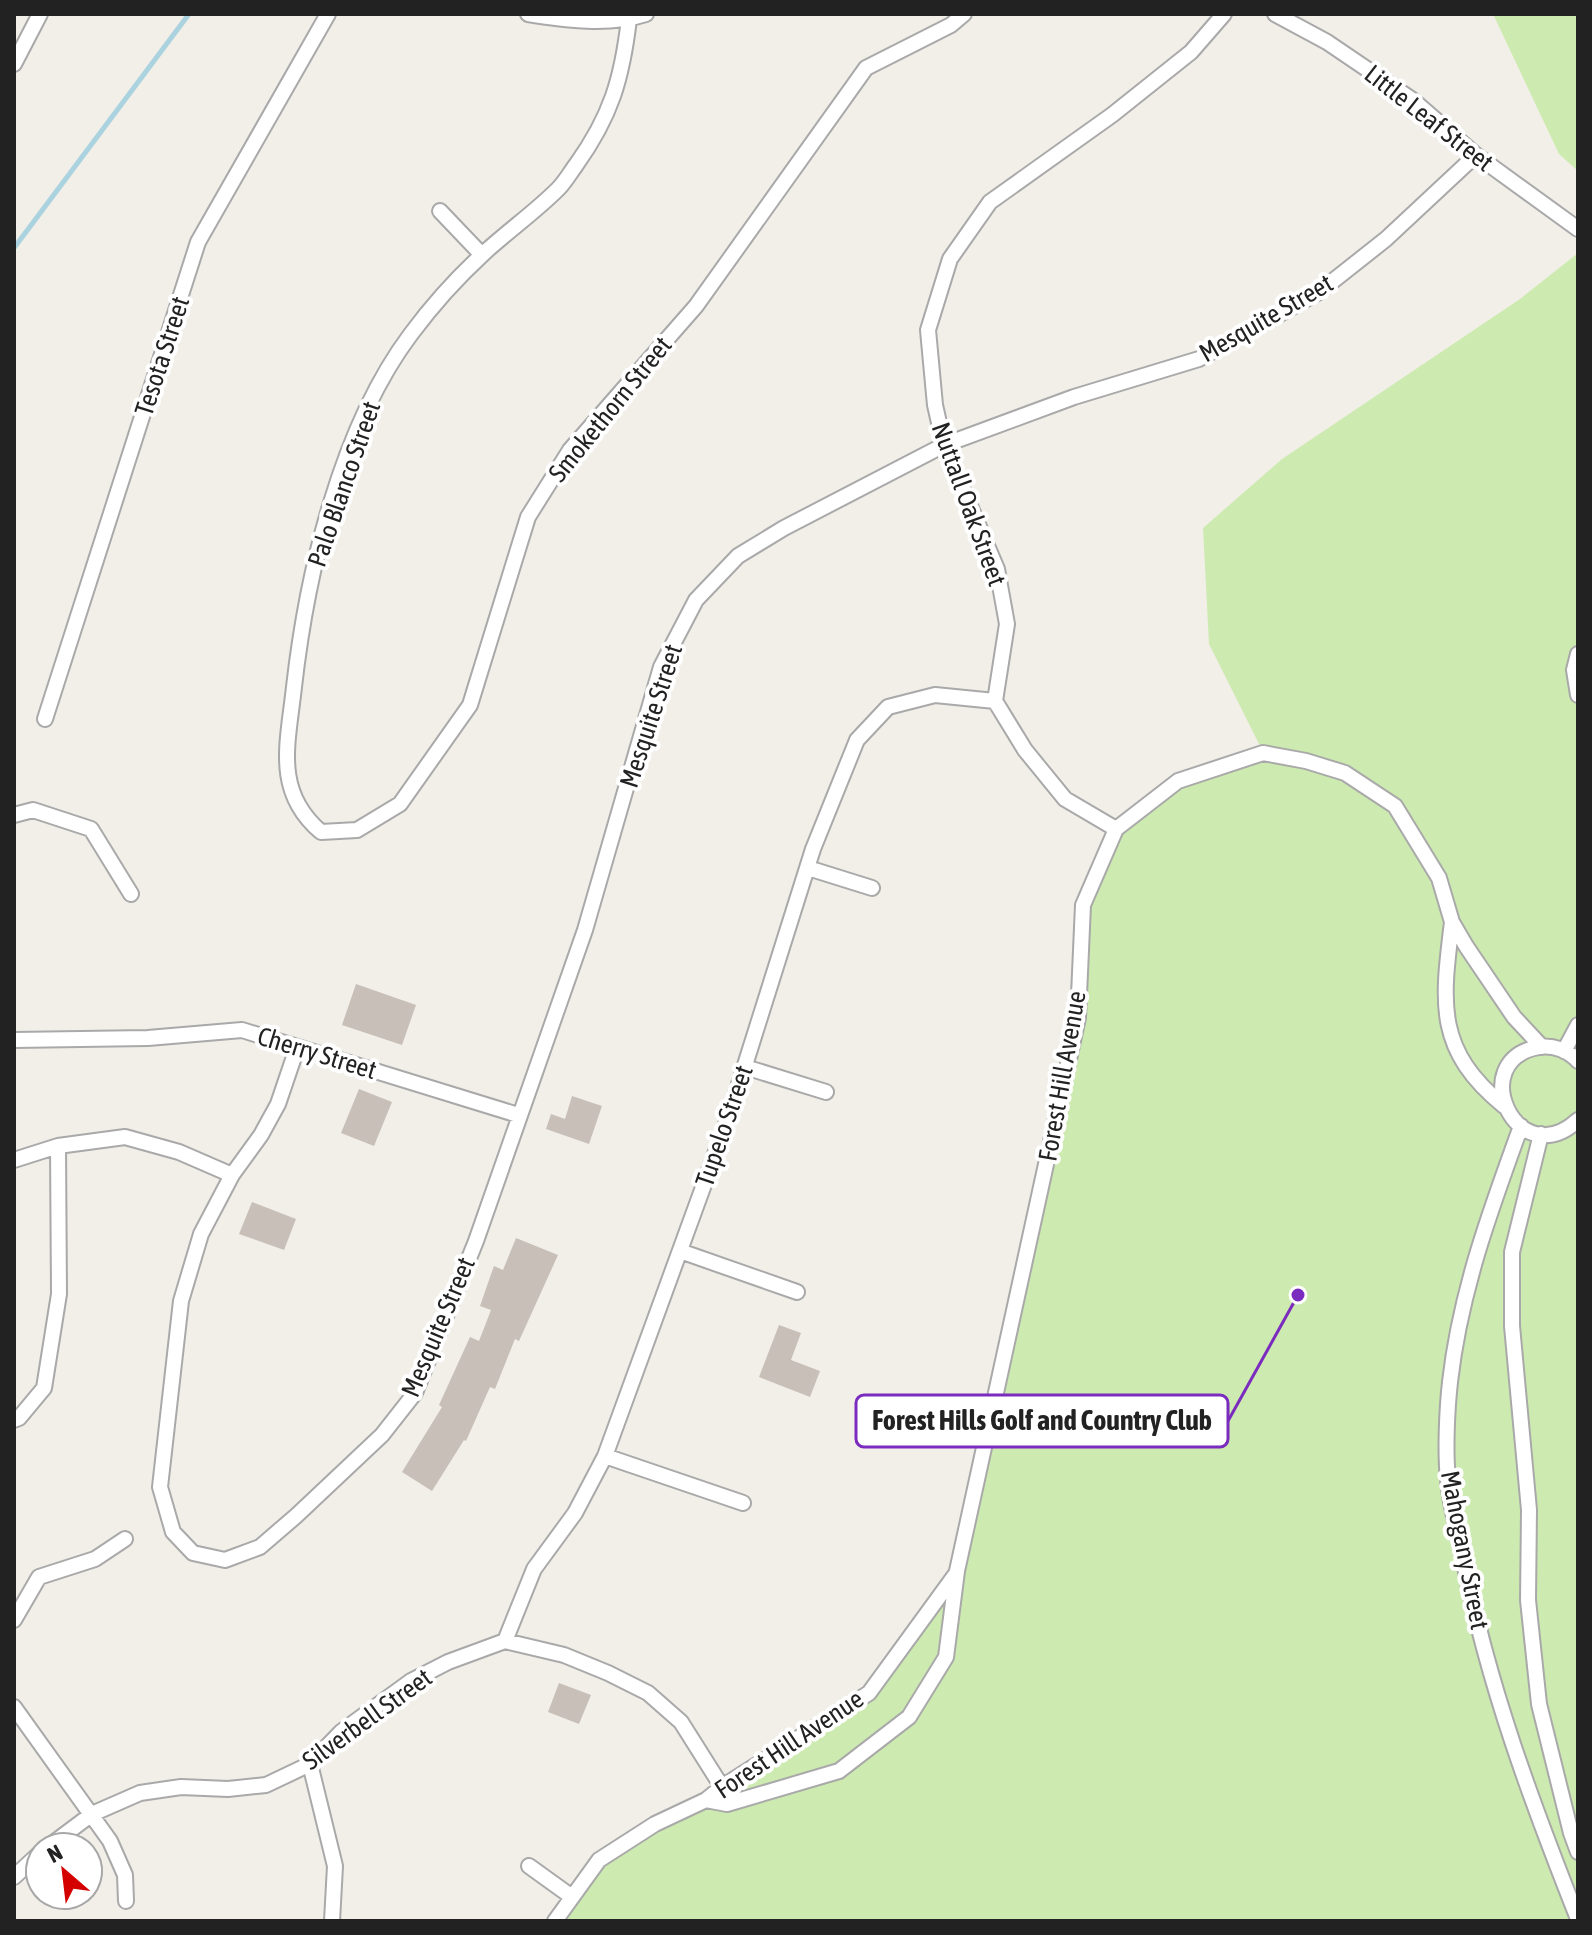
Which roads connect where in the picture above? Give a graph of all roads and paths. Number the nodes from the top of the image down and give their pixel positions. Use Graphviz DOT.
graph roads {
  1 [pos="40,14"];
  2 [pos="328,14"];
  3 [pos="528,14"];
  4 [pos="646,14"];
  5 [pos="964,14"];
  6 [pos="1224,14"];
  7 [pos="1275,14"];
  8 [pos="629,16"];
  9 [pos="14,64"];
  10 [pos="1476,155"];
  11 [pos="440,211"];
  12 [pos="1578,229"];
  13 [pos="482,255"];
  14 [pos="944,445"];
  15 [pos="1578,654"];
  16 [pos="1578,695"];
  17 [pos="995,701"];
  18 [pos="45,719"];
  19 [pos="14,815"];
  20 [pos="1116,829"];
  21 [pos="321,832"];
  22 [pos="808,868"];
  23 [pos="872,888"];
  24 [pos="131,894"];
  25 [pos="1452,922"];
  26 [pos="1578,1025"];
  27 [pos="14,1040"];
  28 [pos="1542,1047"];
  29 [pos="297,1048"];
  30 [pos="1564,1051"];
  31 [pos="1578,1061"];
  32 [pos="745,1067"];
  33 [pos="826,1092"];
  34 [pos="1504,1106"];
  35 [pos="518,1115"];
  36 [pos="1578,1120"];
  37 [pos="1521,1126"];
  38 [pos="1561,1132"];
  39 [pos="1541,1134"];
  40 [pos="1578,1134"];
  41 [pos="58,1146"];
  42 [pos="14,1160"];
  43 [pos="232,1175"];
  44 [pos="680,1251"];
  45 [pos="797,1292"];
  46 [pos="14,1420"];
  47 [pos="605,1456"];
  48 [pos="743,1503"];
  49 [pos="125,1539"];
  50 [pos="957,1571"];
  51 [pos="14,1620"];
  52 [pos="505,1641"];
  53 [pos="14,1707"];
  54 [pos="310,1764"];
  55 [pos="722,1787"];
  56 [pos="706,1800"];
  57 [pos="727,1804"];
  58 [pos="92,1814"];
  59 [pos="69,1831"];
  60 [pos="1578,1852"];
  61 [pos="529,1866"];
  62 [pos="572,1897"];
  63 [pos="126,1901"];
  64 [pos="1578,1919"];
  65 [pos="332,1921"];
  66 [pos="555,1921"];
  1 -- 9 [label="street"];
  2 -- 18 [label="street, Tesota Street"];
  3 -- 8 [label="street"];
  4 -- 8 [label="street"];
  5 -- 21 [label="street, Smokethorn Street"];
  6 -- 14 [label="street, Nuttall Oak Street"];
  7 -- 10 [label="street, Little Leaf Street"];
  8 -- 13 [label="street, Palo Blanco Street"];
  10 -- 12 [label="street, Little Leaf Street"];
  10 -- 14 [label="street, Mesquite Street"];
  11 -- 13 [label="street"];
  13 -- 21 [label="street, Palo Blanco Street"];
  14 -- 17 [label="street, Nuttall Oak Street"];
  14 -- 35 [label="street, Mesquite Street"];
  15 -- 16 [label="street"];
  17 -- 20 [label="street"];
  17 -- 22 [label="street, Tupelo Street"];
  19 -- 24 [label="street"];
  20 -- 25 [label="street, Forest Hill Avenue"];
  20 -- 50 [label="street, Forest Hill Avenue"];
  22 -- 23 [label="street"];
  22 -- 32 [label="street, Tupelo Street"];
  25 -- 28 [label="street, Forest Hill Avenue"];
  25 -- 34 [label="street, Forest Hill Avenue"];
  26 -- 30 [label="street"];
  27 -- 29 [label="street, Cherry Street"];
  28 -- 30 [label="street"];
  28 -- 34 [label="street"];
  29 -- 35 [label="street, Cherry Street"];
  29 -- 43 [label="street"];
  30 -- 31 [label="street"];
  32 -- 33 [label="street"];
  32 -- 44 [label="street, Tupelo Street"];
  34 -- 37 [label="street, Forest Hill Avenue"];
  35 -- 43 [label="street, Mesquite Street"];
  36 -- 38 [label="street"];
  37 -- 39 [label="street"];
  37 -- 64 [label="street, Mahogany Street"];
  38 -- 39 [label="street"];
  38 -- 40 [label="street"];
  39 -- 60 [label="street, Mahogany Street"];
  41 -- 42 [label="street"];
  41 -- 43 [label="street"];
  41 -- 46 [label="street"];
  44 -- 45 [label="street"];
  44 -- 47 [label="street, Tupelo Street"];
  47 -- 48 [label="street"];
  47 -- 52 [label="street, Tupelo Street"];
  49 -- 51 [label="street"];
  50 -- 55 [label="street, Forest Hill Avenue"];
  50 -- 57 [label="street, Forest Hill Avenue"];
  52 -- 54 [label="street, Silverbell Street"];
  52 -- 55 [label="street"];
  53 -- 58 [label="street"];
  54 -- 58 [label="street, Silverbell Street"];
  54 -- 65 [label="street"];
  55 -- 56 [label="street, Forest Hill Avenue"];
  55 -- 57 [label="street"];
  56 -- 57 [label="street, Forest Hill Avenue"];
  56 -- 62 [label="street"];
  58 -- 59 [label="street, Silverbell Street"];
  58 -- 63 [label="street"];
  61 -- 62 [label="street"];
  62 -- 66 [label="street"];
}
